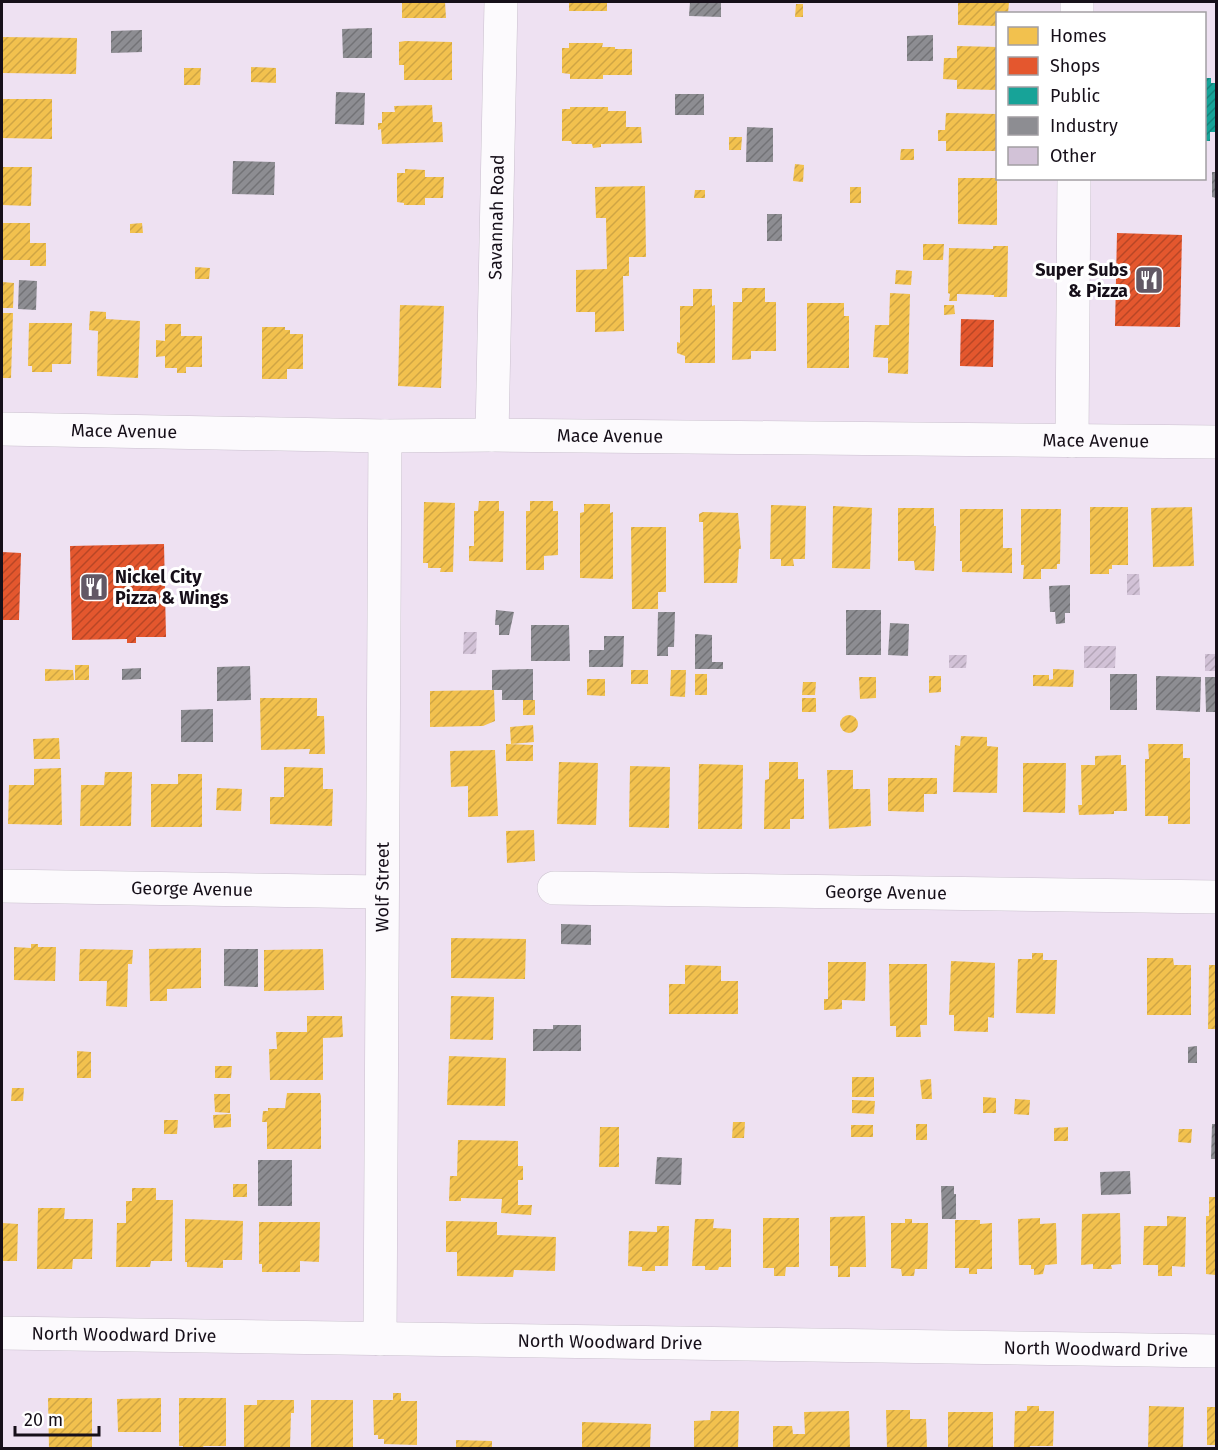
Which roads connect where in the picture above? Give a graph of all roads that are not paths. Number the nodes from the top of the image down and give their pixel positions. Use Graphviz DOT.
graph roads {
  1 [pos="501,2"];
  2 [pos="1074,180"];
  3 [pos="2,429"];
  4 [pos="492,435"];
  5 [pos="385,436"];
  6 [pos="1072,441"];
  7 [pos="1216,442"];
  8 [pos="2,886"];
  9 [pos="554,888"];
  10 [pos="382,892"];
  11 [pos="1216,897"];
  12 [pos="2,1333"];
  13 [pos="380,1339"];
  14 [pos="1216,1351"];
  1 -- 4 [label="street, Savannah Road"];
  2 -- 6 [label="street"];
  3 -- 5 [label="street, Mace Avenue"];
  4 -- 5 [label="street, Mace Avenue"];
  4 -- 6 [label="street, Mace Avenue"];
  5 -- 10 [label="street, Wolf Street"];
  6 -- 7 [label="street, Mace Avenue"];
  8 -- 10 [label="street, George Avenue"];
  9 -- 11 [label="street, George Avenue"];
  10 -- 13 [label="street, Wolf Street"];
  12 -- 13 [label="street, North Woodward Drive"];
  13 -- 14 [label="street, North Woodward Drive"];
}
